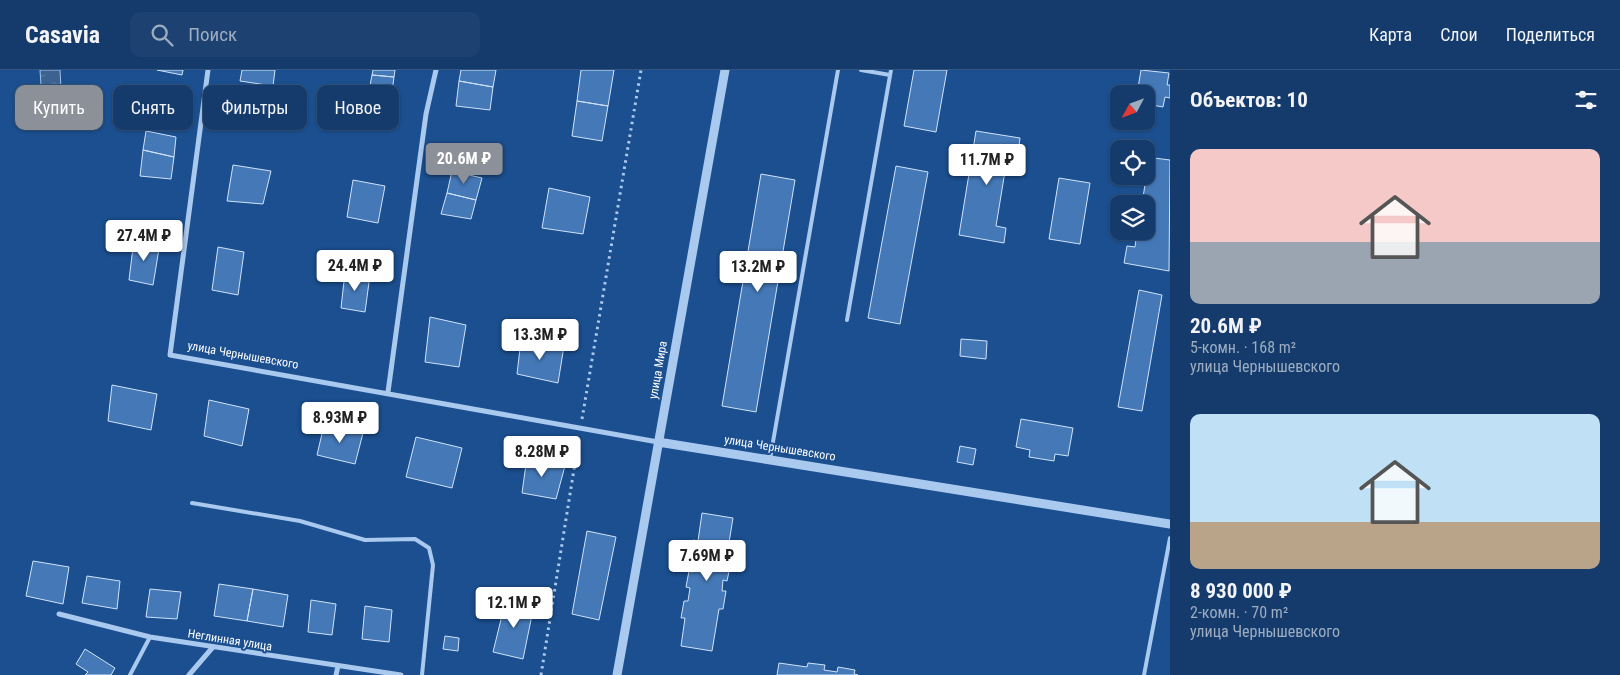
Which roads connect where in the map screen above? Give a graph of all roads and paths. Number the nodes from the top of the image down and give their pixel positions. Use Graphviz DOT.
graph roads {
  1 [pos="208,70"];
  2 [pos="436,70"];
  3 [pos="641,70"];
  4 [pos="725,70"];
  5 [pos="838,70"];
  6 [pos="860,70"];
  7 [pos="891,73"];
  8 [pos="847,320"];
  9 [pos="388,392"];
  10 [pos="581,428"];
  11 [pos="658,442"];
  12 [pos="770,459"];
  13 [pos="192,503"];
  14 [pos="1170,524"];
  15 [pos="1170,538"];
  16 [pos="59,614"];
  17 [pos="150,637"];
  18 [pos="213,647"];
  19 [pos="338,666"];
  20 [pos="130,675"];
  21 [pos="189,675"];
  22 [pos="336,675"];
  23 [pos="401,675"];
  24 [pos="422,675"];
  25 [pos="541,675"];
  26 [pos="617,675"];
  27 [pos="1144,675"];
  1 -- 9 [label="street, улица Чернышевского"];
  2 -- 9 [label="street"];
  3 -- 10 [label="path"];
  4 -- 11 [label="street, улица Мира"];
  5 -- 12 [label="lane"];
  6 -- 7 [label="lane"];
  7 -- 8 [label="lane"];
  9 -- 10 [label="street, улица Чернышевского"];
  10 -- 11 [label="street, улица Чернышевского"];
  10 -- 25 [label="path"];
  11 -- 12 [label="street, улица Чернышевского"];
  11 -- 26 [label="street, улица Мира"];
  12 -- 14 [label="street, улица Чернышевского"];
  13 -- 24 [label="lane"];
  15 -- 27 [label="lane"];
  16 -- 17 [label="street, Неглинная улица"];
  17 -- 18 [label="street, Неглинная улица"];
  17 -- 20 [label="lane"];
  18 -- 19 [label="street, Неглинная улица"];
  18 -- 21 [label="street"];
  19 -- 22 [label="street"];
  19 -- 23 [label="street, Неглинная улица"];
}
